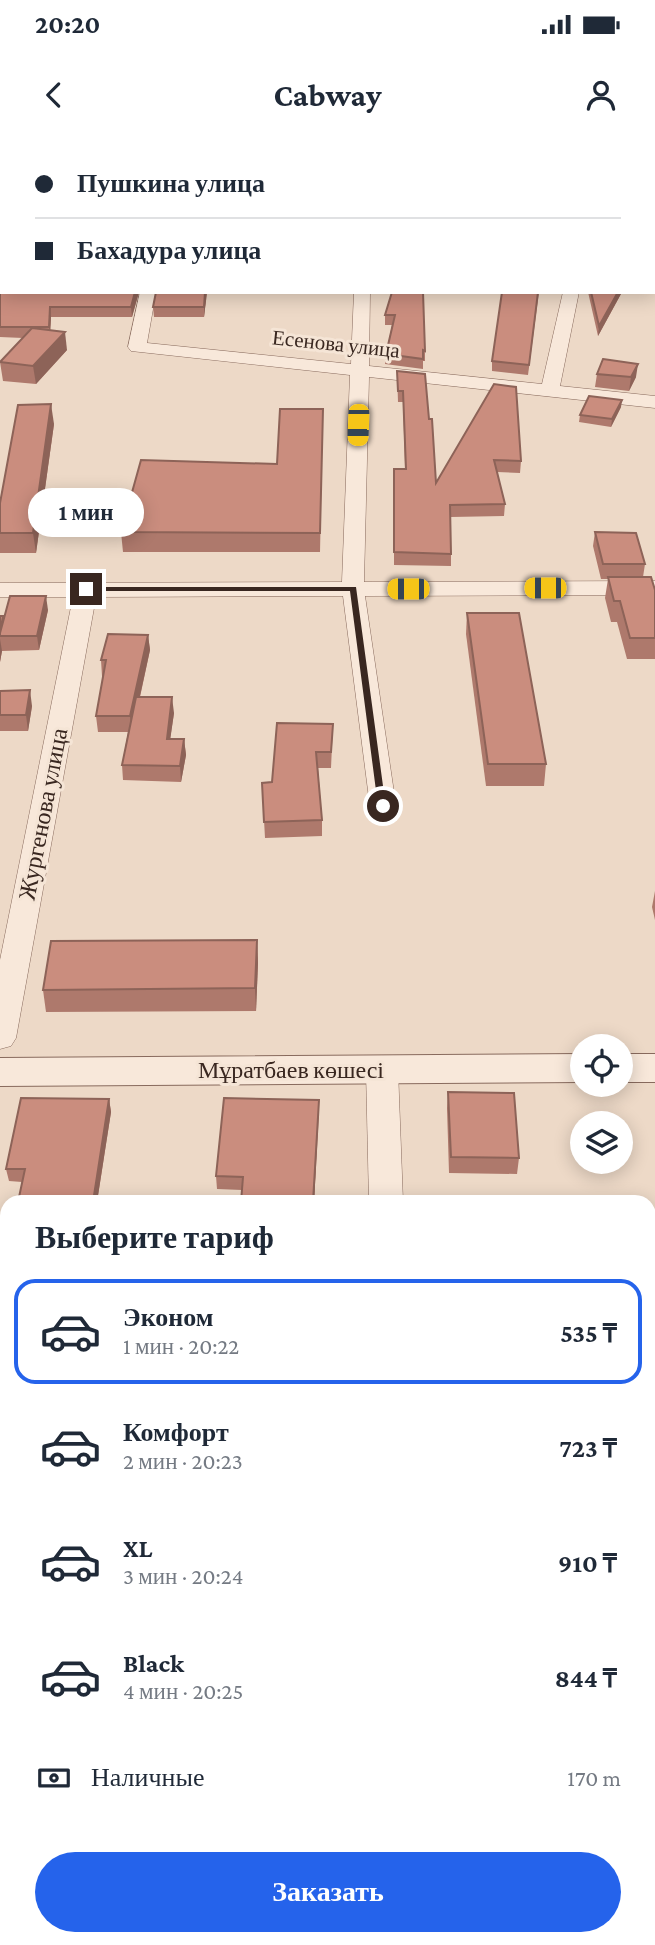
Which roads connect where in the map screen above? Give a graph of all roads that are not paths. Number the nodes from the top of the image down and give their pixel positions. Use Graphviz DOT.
graph roads {
  1 [pos="148,294"];
  2 [pos="362,294"];
  3 [pos="570,294"];
  4 [pos="359,370"];
  5 [pos="550,389"];
  6 [pos="655,402"];
  7 [pos="655,587"];
  8 [pos="86,589"];
  9 [pos="353,589"];
  10 [pos="0,590"];
  11 [pos="383,806"];
  12 [pos="0,1038"];
  13 [pos="633,1068"];
  14 [pos="655,1068"];
  15 [pos="570,1069"];
  16 [pos="382,1070"];
  17 [pos="0,1072"];
  18 [pos="386,1195"];
  1 -- 4 [label="street, Есенова улица"];
  2 -- 4 [label="street"];
  3 -- 5 [label="street"];
  4 -- 5 [label="street, Есенова улица"];
  4 -- 9 [label="street"];
  5 -- 6 [label="street, Есенова улица"];
  7 -- 9 [label="street"];
  8 -- 9 [label="street"];
  8 -- 10 [label="street"];
  8 -- 12 [label="street, Жургенова улица"];
  9 -- 11 [label="street"];
  13 -- 14 [label="street"];
  15 -- 16 [label="street, Мұратбаев көшесі"];
  16 -- 17 [label="street, Мұратбаев көшесі"];
  16 -- 18 [label="street"];
}
